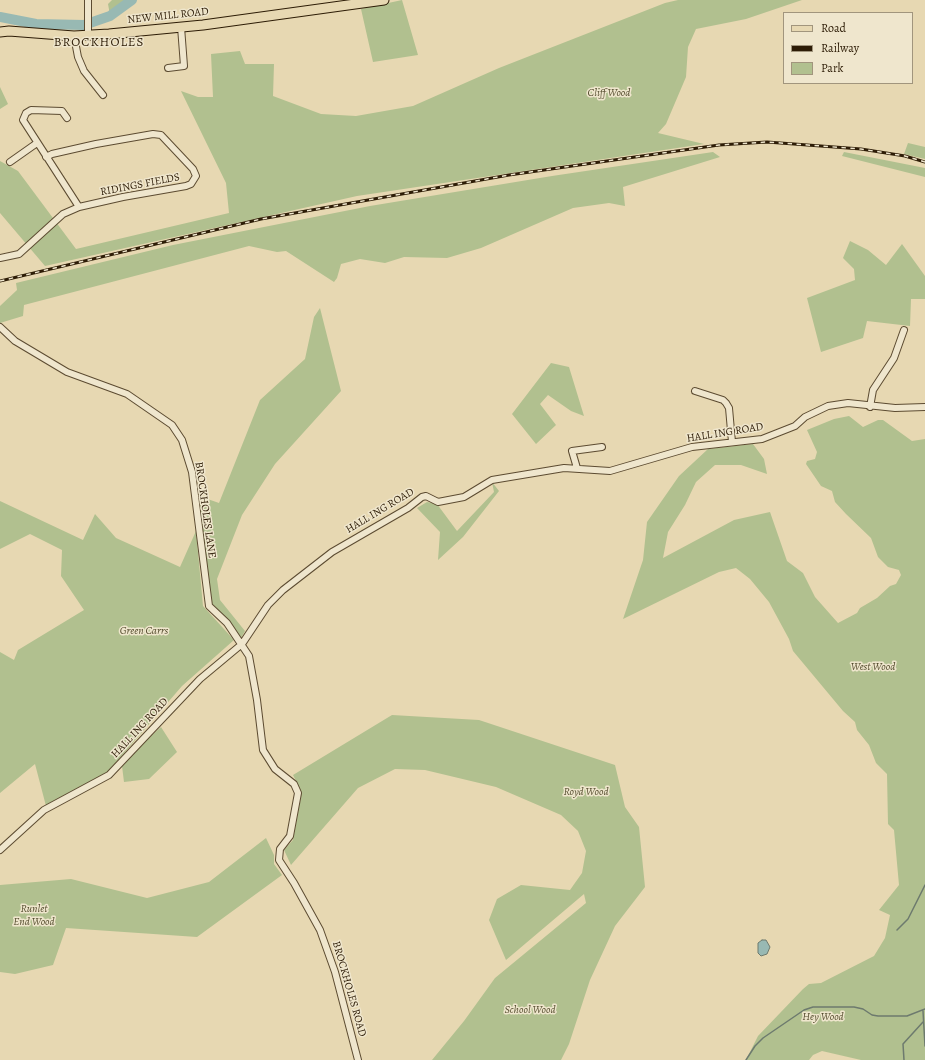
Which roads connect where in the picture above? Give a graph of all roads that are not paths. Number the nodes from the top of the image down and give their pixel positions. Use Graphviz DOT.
graph roads {
  1 [pos="88,0"];
  2 [pos="384,0"];
  3 [pos="181,27"];
  4 [pos="0,32"];
  5 [pos="89,32"];
  6 [pos="74,36"];
  7 [pos="168,68"];
  8 [pos="103,95"];
  9 [pos="68,118"];
  10 [pos="37,143"];
  11 [pos="46,157"];
  12 [pos="10,162"];
  13 [pos="79,207"];
  14 [pos="0,258"];
  15 [pos="0,327"];
  16 [pos="904,330"];
  17 [pos="695,391"];
  18 [pos="870,406"];
  19 [pos="925,407"];
  20 [pos="732,442"];
  21 [pos="602,447"];
  22 [pos="577,468"];
  23 [pos="242,644"];
  24 [pos="0,850"];
  25 [pos="358,1060"];
  1 -- 5 [label="street"];
  2 -- 3 [label="main road, NEW MILL ROAD"];
  3 -- 5 [label="main road, NEW MILL ROAD"];
  3 -- 7 [label="street"];
  4 -- 6 [label="main road, NEW MILL ROAD"];
  5 -- 6 [label="main road, NEW MILL ROAD"];
  6 -- 8 [label="street"];
  9 -- 10 [label="street"];
  10 -- 11 [label="street"];
  10 -- 12 [label="street"];
  11 -- 13 [label="street"];
  11 -- 13 [label="street, RIDINGS FIELDS"];
  13 -- 14 [label="street, RIDINGS FIELDS"];
  15 -- 23 [label="street, BROCKHOLES LANE"];
  16 -- 18 [label="street"];
  17 -- 20 [label="street"];
  18 -- 19 [label="street, HALL ING ROAD"];
  18 -- 20 [label="street, HALL ING ROAD"];
  20 -- 22 [label="street, HALL ING ROAD"];
  21 -- 22 [label="street"];
  22 -- 23 [label="street, HALL ING ROAD"];
  23 -- 24 [label="street, HALL ING ROAD"];
  23 -- 25 [label="street, BROCKHOLES ROAD"];
}
